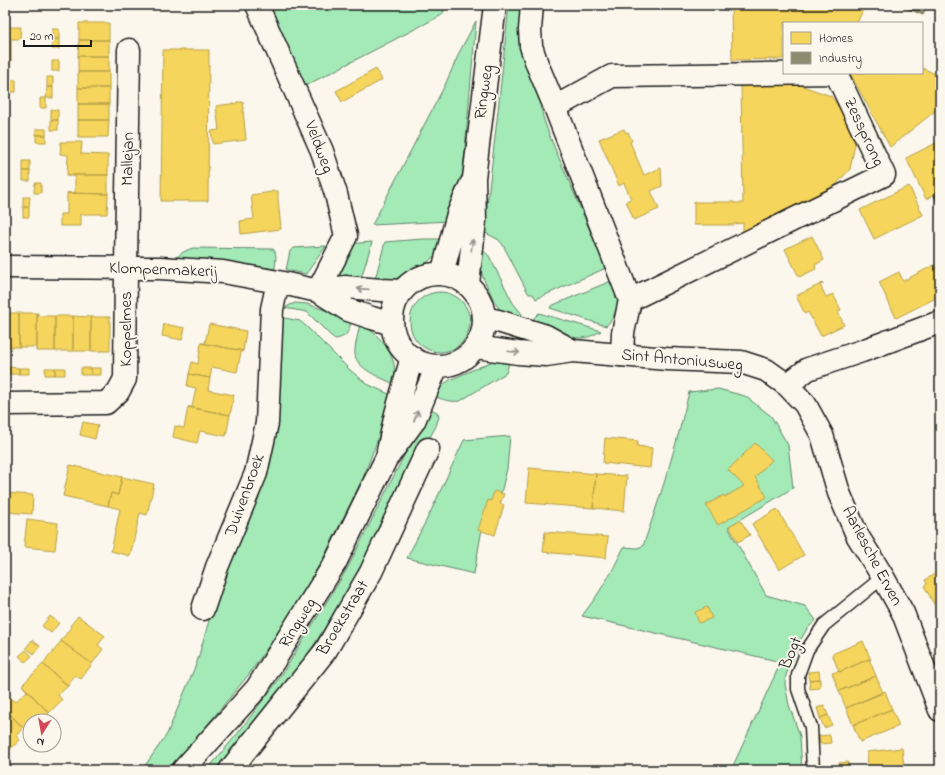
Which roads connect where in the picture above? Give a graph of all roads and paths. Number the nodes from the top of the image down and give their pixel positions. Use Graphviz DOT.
graph roads {
  1 [pos="257,5"];
  2 [pos="495,5"];
  3 [pos="532,5"];
  4 [pos="129,50"];
  5 [pos="783,74"];
  6 [pos="836,74"];
  7 [pos="556,107"];
  8 [pos="474,178"];
  9 [pos="5,268"];
  10 [pos="126,268"];
  11 [pos="442,274"];
  12 [pos="278,282"];
  13 [pos="468,284"];
  14 [pos="318,291"];
  15 [pos="402,291"];
  16 [pos="630,300"];
  17 [pos="484,318"];
  18 [pos="940,322"];
  19 [pos="392,324"];
  20 [pos="476,347"];
  21 [pos="574,351"];
  22 [pos="622,355"];
  23 [pos="412,358"];
  24 [pos="437,366"];
  25 [pos="787,385"];
  26 [pos="5,404"];
  27 [pos="428,449"];
  28 [pos="386,459"];
  29 [pos="883,577"];
  30 [pos="203,609"];
  31 [pos="940,710"];
  32 [pos="183,770"];
  33 [pos="230,770"];
  34 [pos="813,770"];
  1 -- 14 [label="street, Veldweg"];
  2 -- 8 [label="street, Ringweg"];
  3 -- 7 [label="street"];
  4 -- 10 [label="street, Mallejan"];
  5 -- 7 [label="street, Zessprong"];
  6 -- 16 [label="street, Zessprong"];
  7 -- 16 [label="street"];
  8 -- 11 [label="street, Ringweg"];
  13 -- 8 [label="street, Ringweg, one-way"];
  9 -- 10 [label="street, Klompenmakerij"];
  10 -- 12 [label="street, Klompenmakerij"];
  10 -- 26 [label="street, Koppelmes"];
  11 -- 13 [label="street"];
  11 -- 15 [label="street"];
  12 -- 14 [label="street, Klompenmakerij"];
  12 -- 30 [label="street, Duivenbroek"];
  13 -- 17 [label="street"];
  15 -- 14 [label="street, Klompenmakerij, one-way"];
  14 -- 19 [label="street, Klompenmakerij"];
  15 -- 19 [label="street"];
  16 -- 22 [label="street"];
  17 -- 20 [label="street"];
  17 -- 21 [label="street, Sint Antoniusweg"];
  18 -- 25 [label="street"];
  19 -- 23 [label="street"];
  20 -- 21 [label="street, Sint Antoniusweg, one-way"];
  20 -- 24 [label="street"];
  21 -- 22 [label="street, Sint Antoniusweg"];
  22 -- 25 [label="street, Sint Antoniusweg"];
  23 -- 24 [label="street"];
  23 -- 28 [label="street, Ringweg"];
  28 -- 24 [label="street, Ringweg, one-way"];
  25 -- 29 [label="street, Aarlesche Erven"];
  27 -- 33 [label="street, Broekstraat"];
  28 -- 32 [label="street, Ringweg"];
  29 -- 31 [label="street, Aarlesche Erven"];
  29 -- 34 [label="lane, Bogt"];
}
